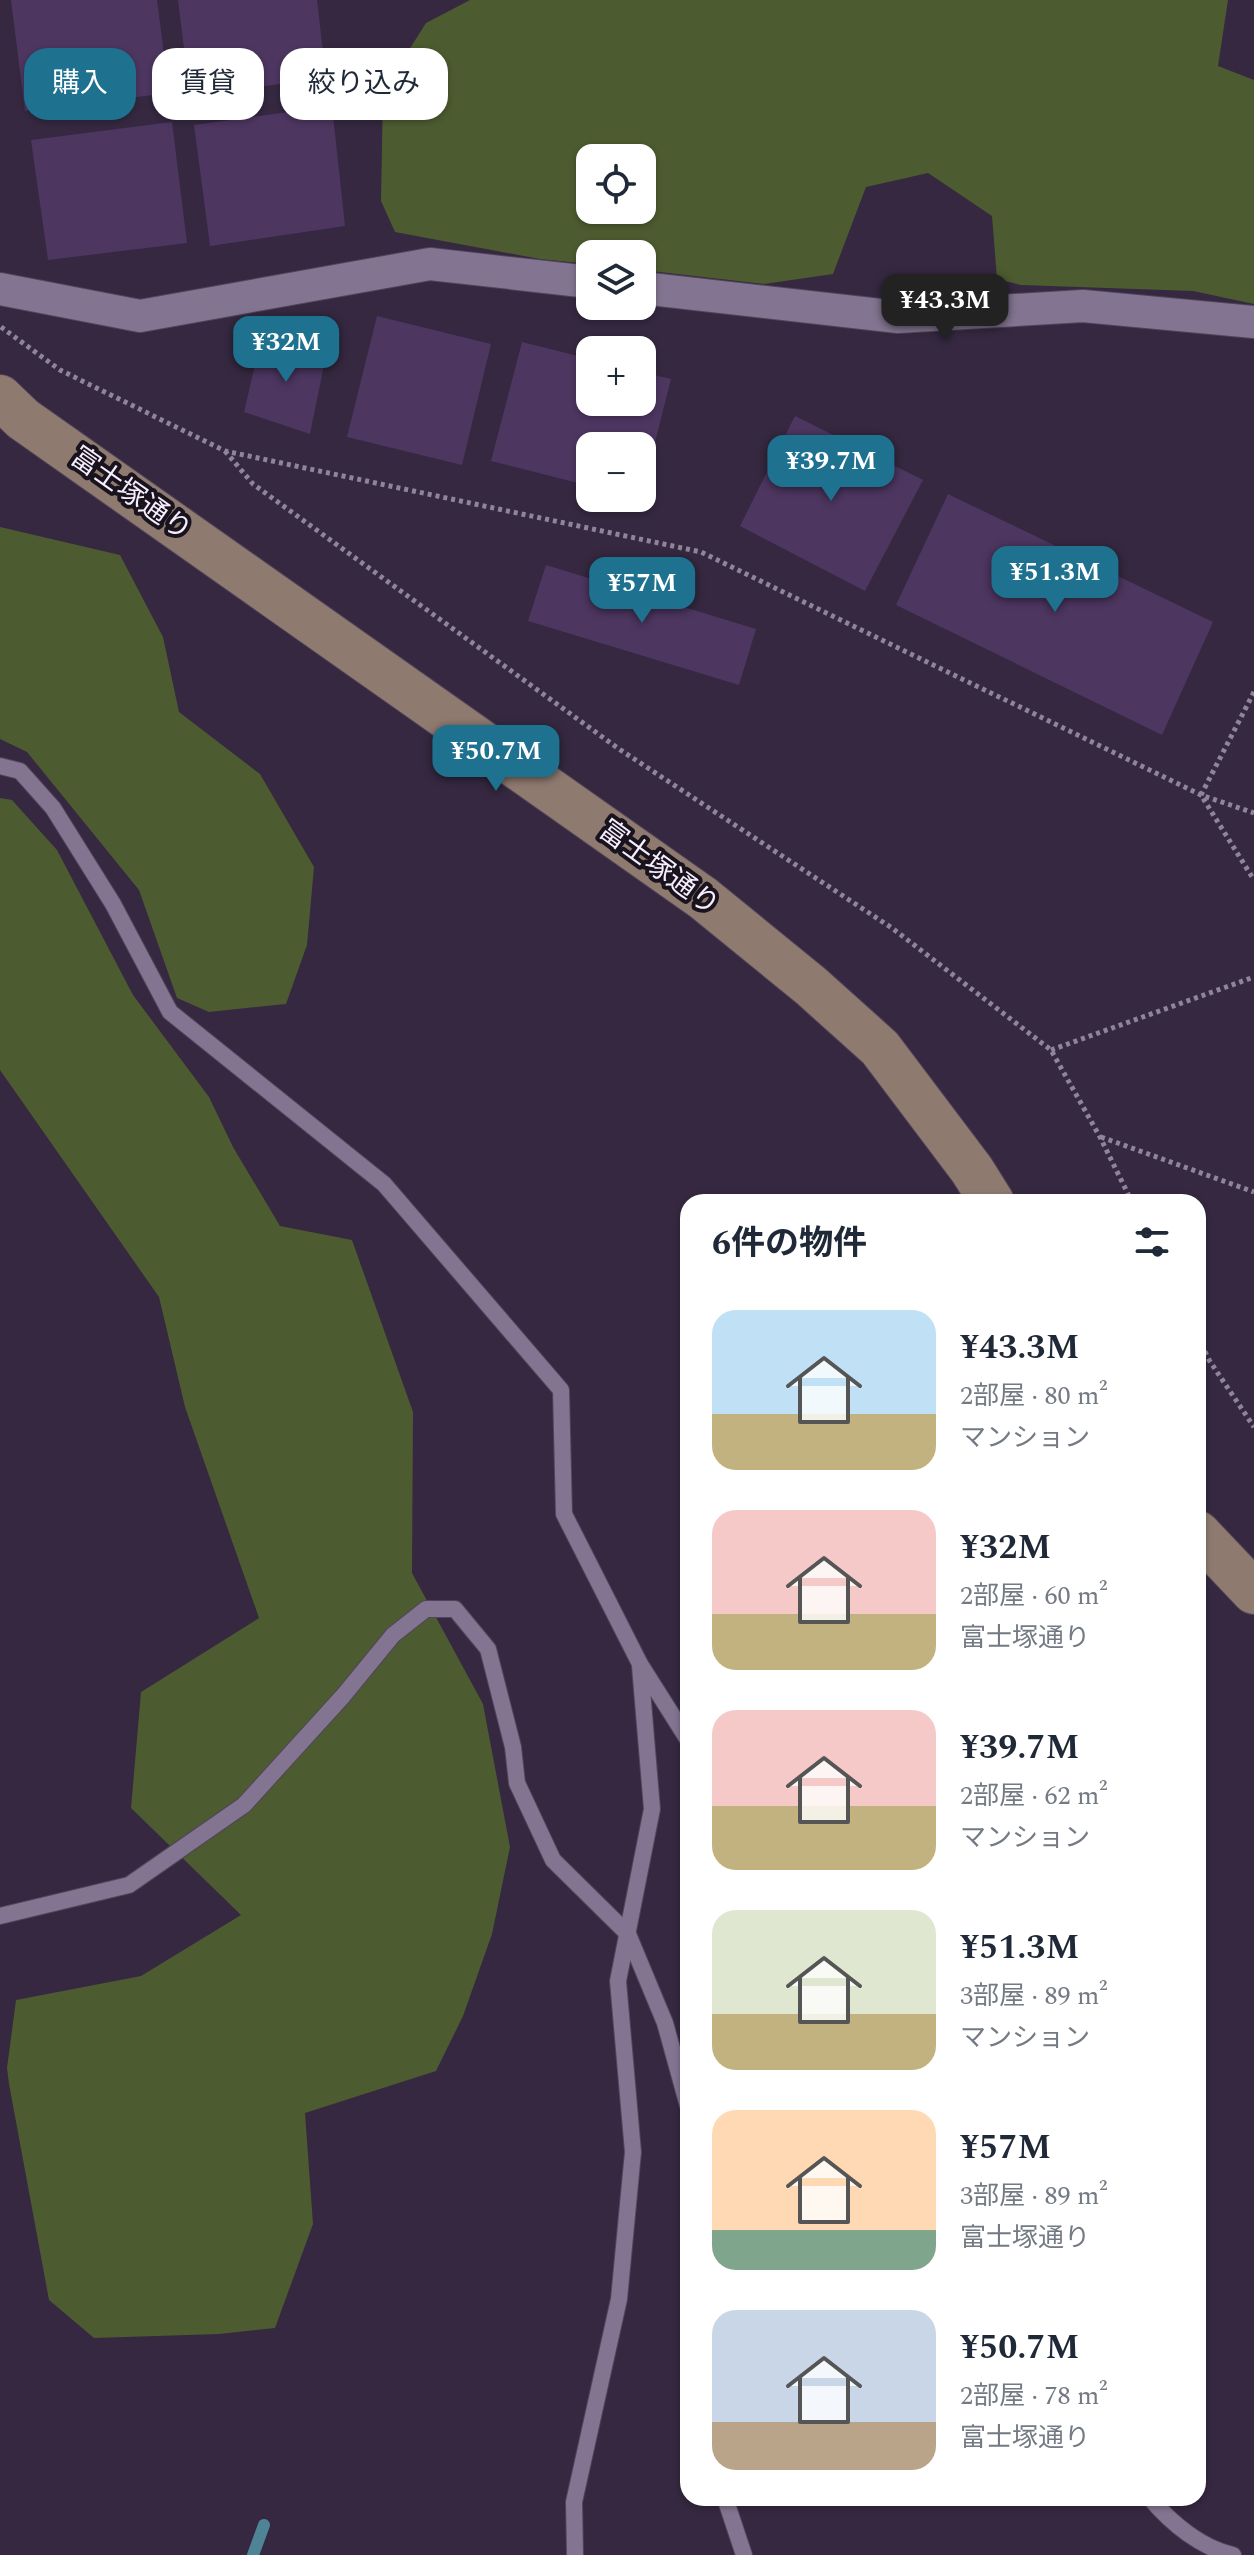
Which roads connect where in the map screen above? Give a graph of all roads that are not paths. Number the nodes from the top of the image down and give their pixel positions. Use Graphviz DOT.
graph roads {
  1 [pos="576,280"];
  2 [pos="0,289"];
  3 [pos="656,290"];
  4 [pos="1254,322"];
  5 [pos="0,397"];
  6 [pos="0,766"];
  7 [pos="987,1194"];
  8 [pos="1206,1541"];
  9 [pos="1254,1592"];
  10 [pos="640,1664"];
  11 [pos="680,1727"];
  12 [pos="0,1916"];
  13 [pos="628,1934"];
  14 [pos="680,2077"];
  15 [pos="728,2506"];
  16 [pos="1159,2506"];
  17 [pos="575,2555"];
  18 [pos="744,2555"];
  19 [pos="1233,2555"];
  1 -- 2 [label="street"];
  3 -- 4 [label="street"];
  5 -- 7 [label="street, 富士塚通り"];
  6 -- 10 [label="lane"];
  8 -- 9 [label="street"];
  10 -- 11 [label="lane"];
  10 -- 13 [label="lane"];
  12 -- 13 [label="lane"];
  13 -- 14 [label="lane"];
  13 -- 17 [label="lane"];
  15 -- 18 [label="lane"];
  16 -- 19 [label="lane"];
}
